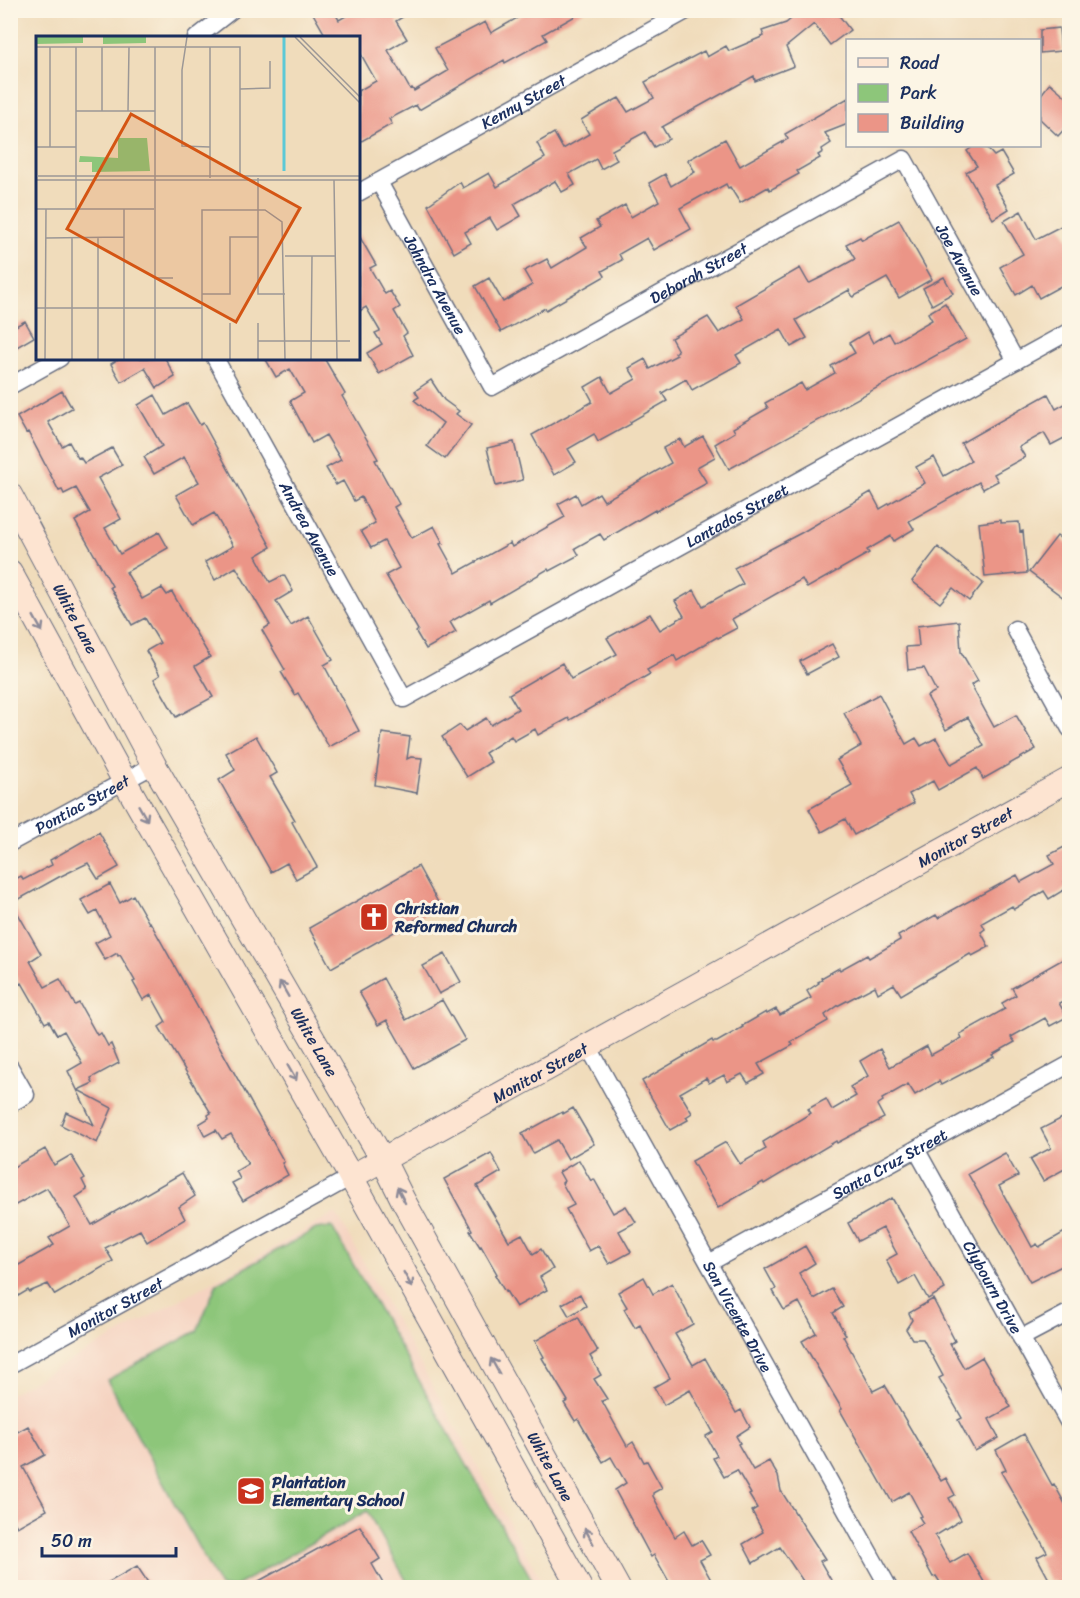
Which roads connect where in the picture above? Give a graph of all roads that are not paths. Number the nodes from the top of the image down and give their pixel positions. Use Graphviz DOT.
graph roads {
  1 [pos="232,10"];
  2 [pos="688,10"];
  3 [pos="198,36"];
  4 [pos="904,159"];
  5 [pos="379,182"];
  6 [pos="360,192"];
  7 [pos="1070,331"];
  8 [pos="56,360"];
  9 [pos="216,360"];
  10 [pos="1016,361"];
  11 [pos="10,386"];
  12 [pos="492,387"];
  13 [pos="10,495"];
  14 [pos="10,572"];
  15 [pos="1015,629"];
  16 [pos="404,699"];
  17 [pos="1070,729"];
  18 [pos="154,765"];
  19 [pos="1070,779"];
  20 [pos="124,780"];
  21 [pos="10,843"];
  22 [pos="588,1046"];
  23 [pos="1070,1064"];
  24 [pos="10,1067"];
  25 [pos="10,1104"];
  26 [pos="916,1149"];
  27 [pos="383,1160"];
  28 [pos="351,1177"];
  29 [pos="708,1263"];
  30 [pos="1070,1312"];
  31 [pos="1021,1338"];
  32 [pos="10,1365"];
  33 [pos="1070,1425"];
  34 [pos="580,1587"];
  35 [pos="618,1587"];
  36 [pos="889,1587"];
  1 -- 3 [label="street"];
  2 -- 5 [label="street, Kenny Street"];
  4 -- 10 [label="street, Joe Avenue"];
  4 -- 12 [label="street, Deborah Street"];
  5 -- 6 [label="street, Kenny Street"];
  5 -- 12 [label="street, Johndra Avenue"];
  7 -- 10 [label="street, Lantados Street"];
  8 -- 11 [label="street"];
  9 -- 16 [label="street, Andrea Avenue"];
  10 -- 16 [label="street, Lantados Street"];
  13 -- 18 [label="main road, White Lane"];
  14 -- 20 [label="main road, White Lane, one-way"];
  15 -- 17 [label="street"];
  18 -- 20 [label="street, Pontiac Street"];
  27 -- 18 [label="main road, White Lane, one-way"];
  19 -- 22 [label="main road, Monitor Street"];
  20 -- 21 [label="street, Pontiac Street"];
  20 -- 28 [label="main road, White Lane, one-way"];
  22 -- 27 [label="main road, Monitor Street"];
  22 -- 29 [label="street, San Vicente Drive"];
  23 -- 26 [label="street, Santa Cruz Street"];
  24 -- 25 [label="street"];
  26 -- 29 [label="street, Santa Cruz Street"];
  26 -- 31 [label="street, Clybourn Drive"];
  27 -- 28 [label="main road, Monitor Street"];
  35 -- 27 [label="main road, White Lane, one-way"];
  28 -- 32 [label="street, Monitor Street"];
  28 -- 34 [label="main road, White Lane, one-way"];
  29 -- 36 [label="street, San Vicente Drive"];
  30 -- 31 [label="street"];
  31 -- 33 [label="street, Clybourn Drive"];
}
